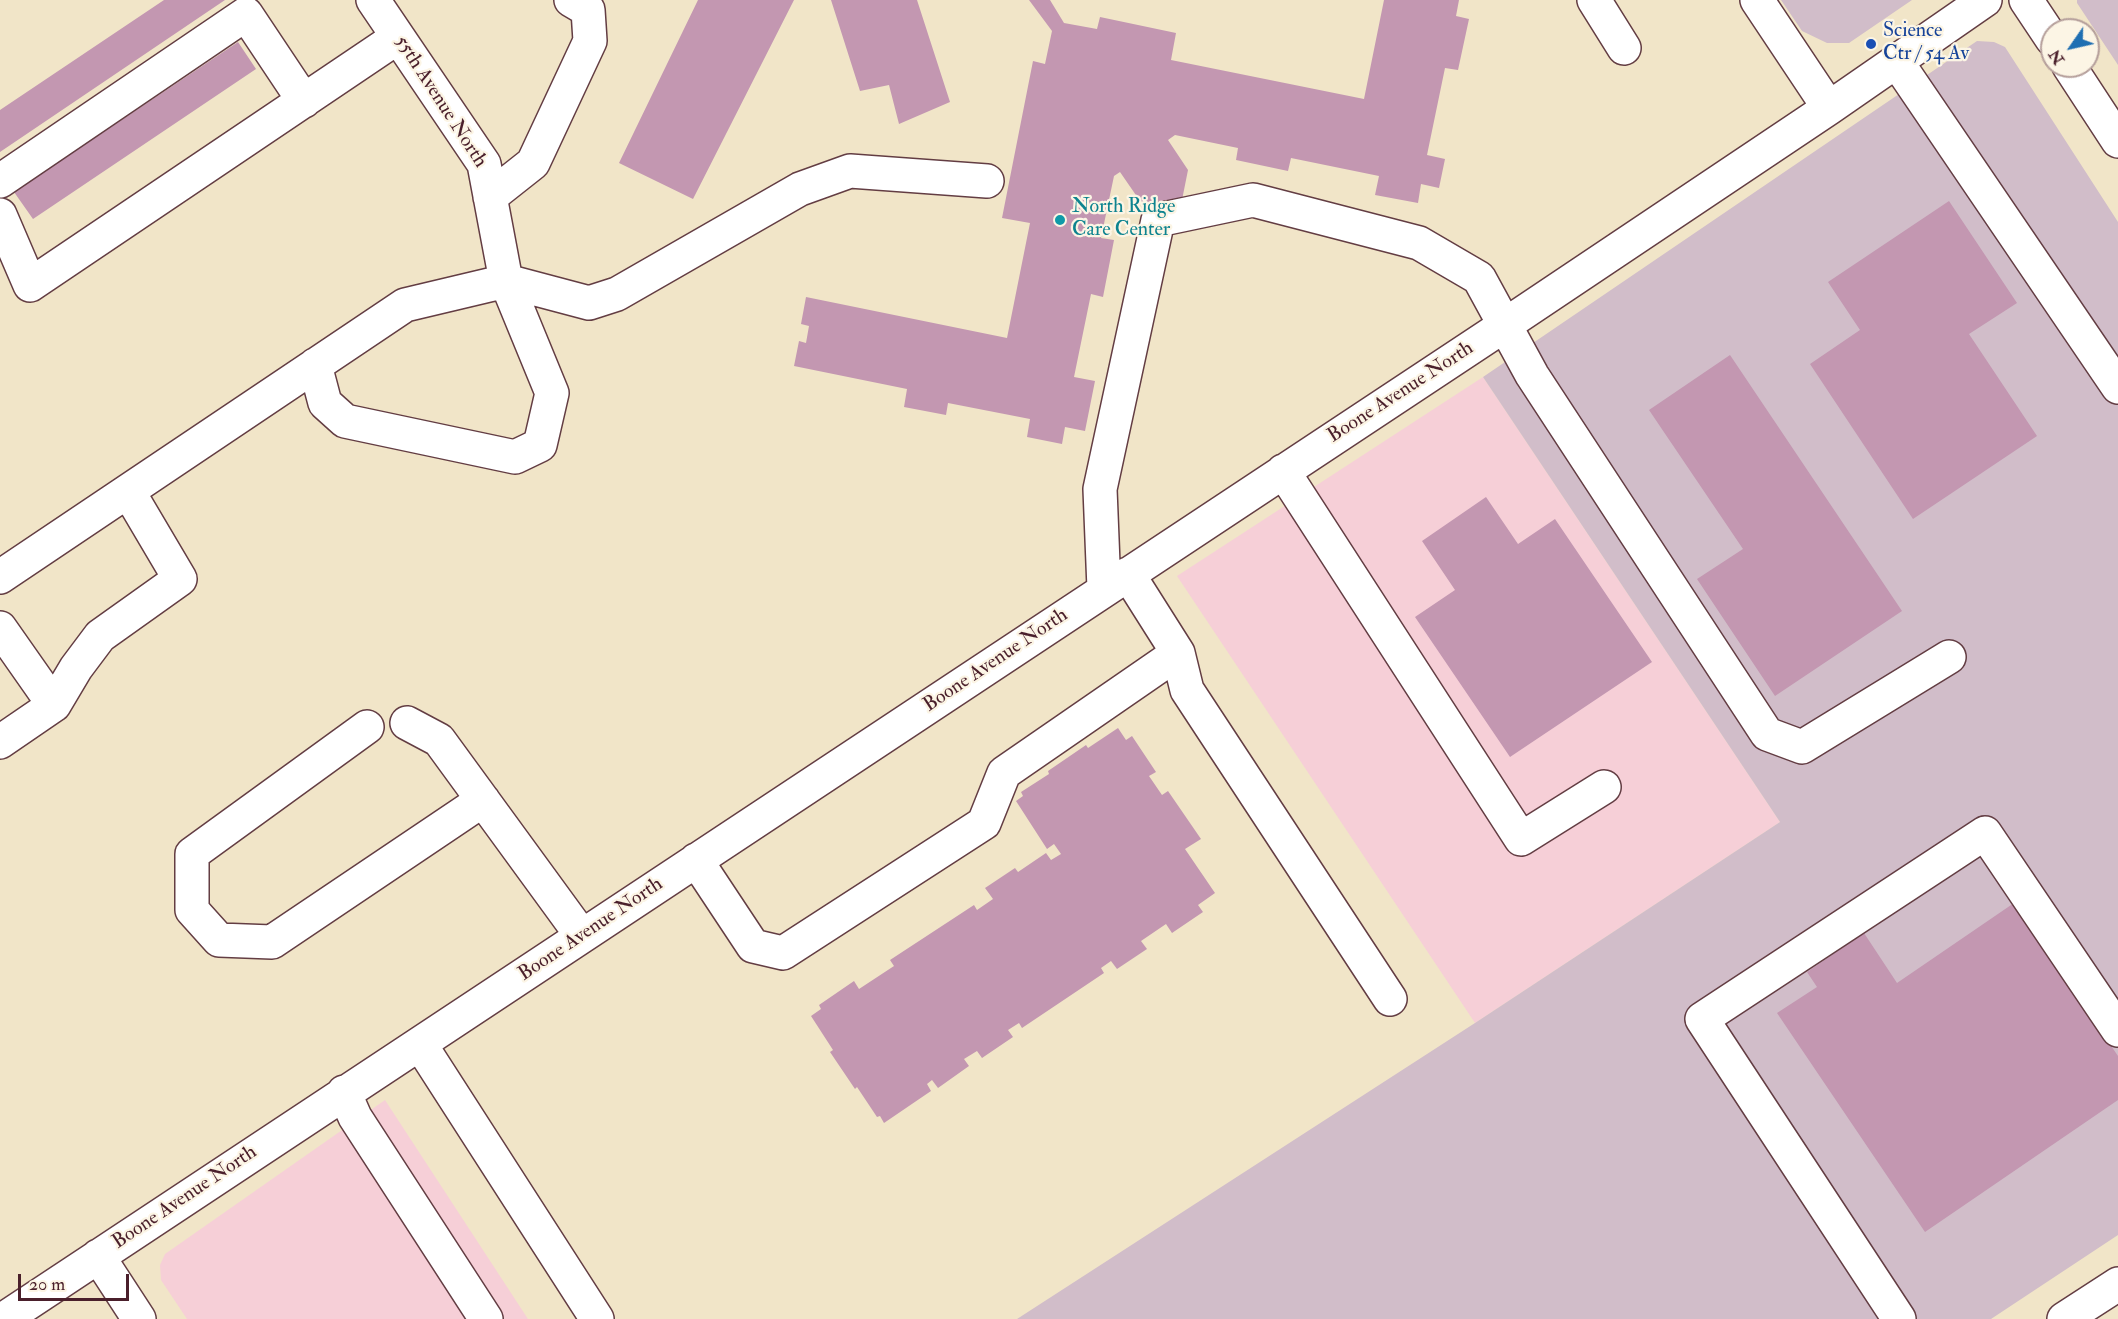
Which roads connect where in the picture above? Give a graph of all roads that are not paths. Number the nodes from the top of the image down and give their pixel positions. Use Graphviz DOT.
graph roads {
  1 [pos="571,0"];
  2 [pos="1594,0"];
  3 [pos="1757,0"];
  4 [pos="1985,0"];
  5 [pos="2026,0"];
  6 [pos="388,12"];
  7 [pos="2040,21"];
  8 [pos="1624,48"];
  9 [pos="1897,62"];
  10 [pos="2077,78"];
  11 [pos="304,100"];
  12 [pos="1829,108"];
  13 [pos="2118,141"];
  14 [pos="987,181"];
  15 [pos="0,182"];
  16 [pos="490,197"];
  17 [pos="0,215"];
  18 [pos="506,280"];
  19 [pos="1505,325"];
  20 [pos="315,365"];
  21 [pos="2118,387"];
  22 [pos="1283,471"];
  23 [pos="128,491"];
  24 [pos="0,577"];
  25 [pos="1116,581"];
  26 [pos="0,628"];
  27 [pos="1178,653"];
  28 [pos="1949,657"];
  29 [pos="54,705"];
  30 [pos="407,723"];
  31 [pos="367,727"];
  32 [pos="0,742"];
  33 [pos="1604,787"];
  34 [pos="483,800"];
  35 [pos="696,860"];
  36 [pos="582,936"];
  37 [pos="1390,999"];
  38 [pos="2118,1030"];
  39 [pos="420,1044"];
  40 [pos="344,1092"];
  41 [pos="98,1256"];
  42 [pos="2118,1284"];
  43 [pos="4,1319"];
  44 [pos="140,1319"];
  45 [pos="486,1319"];
  46 [pos="597,1319"];
  47 [pos="1899,1319"];
  48 [pos="2064,1319"];
  1 -- 16 [label="street"];
  2 -- 8 [label="street"];
  3 -- 12 [label="street"];
  4 -- 9 [label="street, Boone Avenue North"];
  5 -- 7 [label="street"];
  6 -- 11 [label="street"];
  6 -- 16 [label="street, 55th Avenue North"];
  9 -- 12 [label="street, Boone Avenue North"];
  9 -- 21 [label="street"];
  10 -- 13 [label="street"];
  11 -- 15 [label="street"];
  11 -- 17 [label="street"];
  12 -- 19 [label="street, Boone Avenue North"];
  14 -- 18 [label="street"];
  16 -- 18 [label="street, 55th Avenue North"];
  18 -- 20 [label="street"];
  18 -- 20 [label="street, 55th Avenue North"];
  19 -- 22 [label="street, Boone Avenue North"];
  19 -- 25 [label="street"];
  19 -- 28 [label="street"];
  20 -- 23 [label="street"];
  22 -- 25 [label="street, Boone Avenue North"];
  22 -- 33 [label="street"];
  23 -- 24 [label="street"];
  23 -- 29 [label="street"];
  25 -- 27 [label="street"];
  25 -- 35 [label="street, Boone Avenue North"];
  26 -- 29 [label="street"];
  27 -- 35 [label="street"];
  27 -- 37 [label="street"];
  29 -- 32 [label="street"];
  30 -- 34 [label="street"];
  31 -- 34 [label="street"];
  34 -- 36 [label="street"];
  35 -- 36 [label="street, Boone Avenue North"];
  36 -- 39 [label="street, Boone Avenue North"];
  38 -- 47 [label="street"];
  39 -- 40 [label="street, Boone Avenue North"];
  39 -- 46 [label="street"];
  40 -- 41 [label="street, Boone Avenue North"];
  40 -- 45 [label="street"];
  41 -- 43 [label="street, Boone Avenue North"];
  41 -- 44 [label="street"];
  42 -- 48 [label="street"];
}
